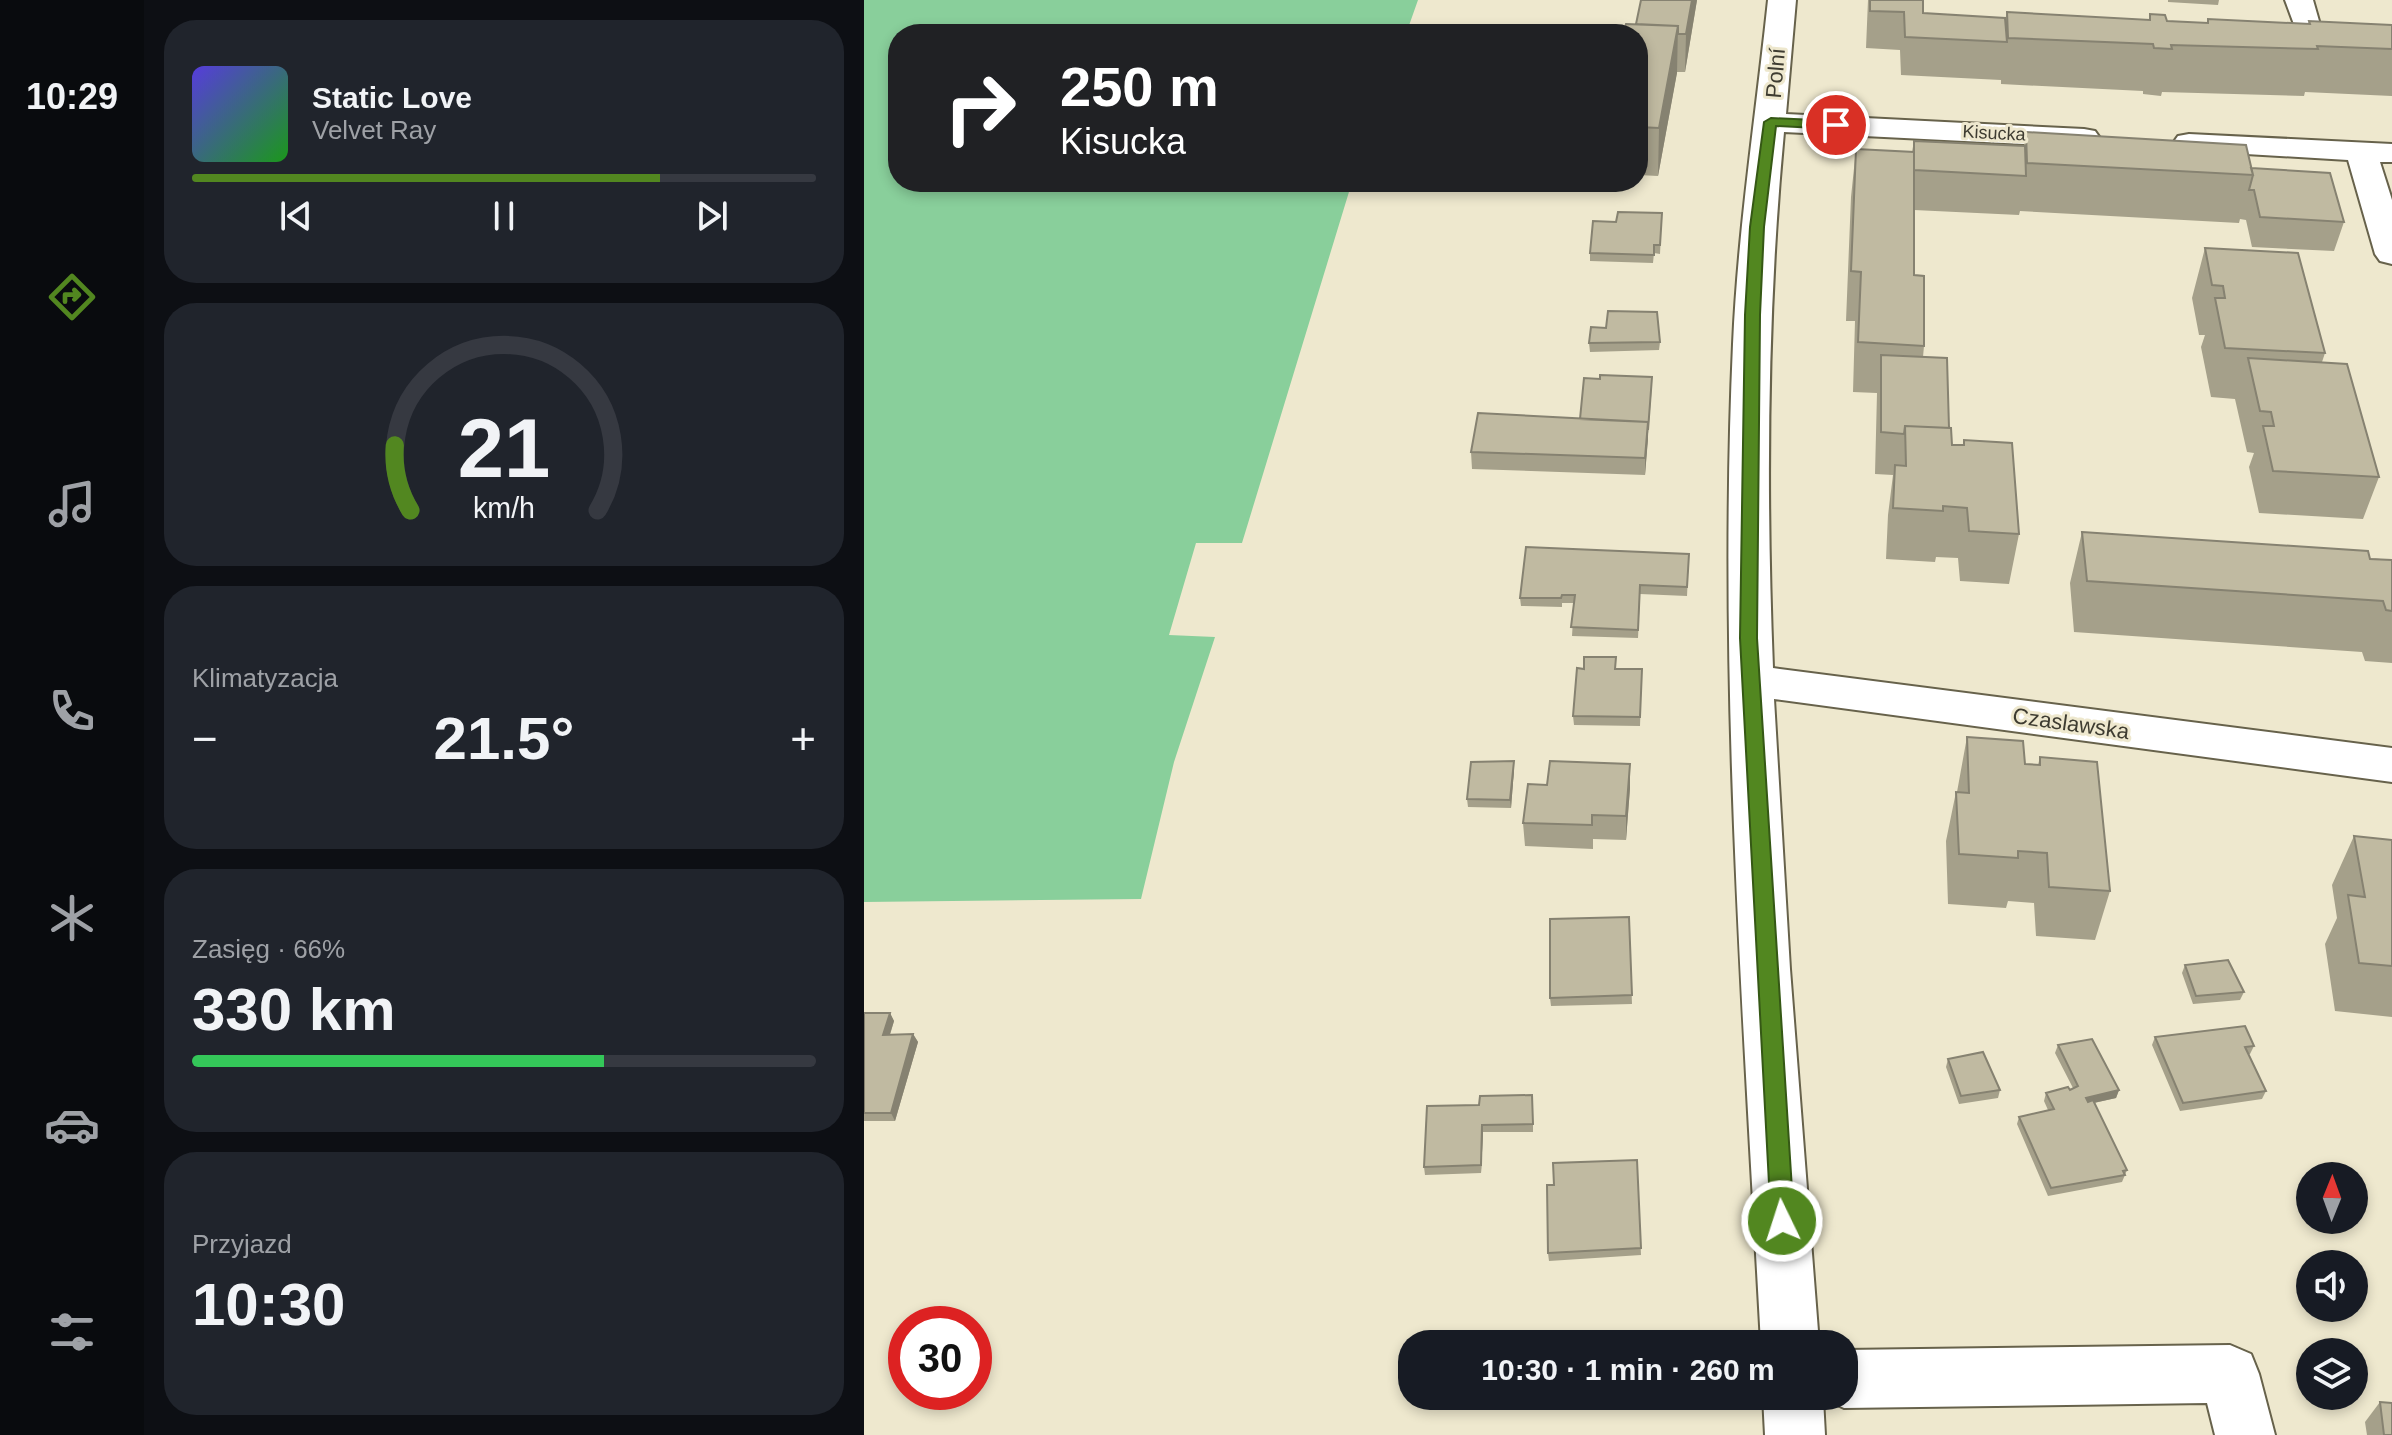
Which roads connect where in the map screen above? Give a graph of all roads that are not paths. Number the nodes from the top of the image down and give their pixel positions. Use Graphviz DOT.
graph roads {
  1 [pos="1782,0"];
  2 [pos="1771,122"];
  3 [pos="2107,139"];
  4 [pos="2154,141"];
  5 [pos="2376,152"];
  6 [pos="2392,254"];
  7 [pos="1750,680"];
  8 [pos="2392,765"];
  9 [pos="1789,1330"];
  10 [pos="1858,1379"];
  11 [pos="1794,1410"];
  12 [pos="1795,1435"];
  13 [pos="2245,1435"];
  1 -- 2 [label="street, Polní"];
  2 -- 3 [label="street, Kisucka"];
  2 -- 7 [label="street, Polní"];
  4 -- 5 [label="street"];
  5 -- 6 [label="street"];
  7 -- 8 [label="street, Czaslawska"];
  7 -- 9 [label="street, Polní"];
  10 -- 13 [label="street"];
  11 -- 12 [label="street"];
}
